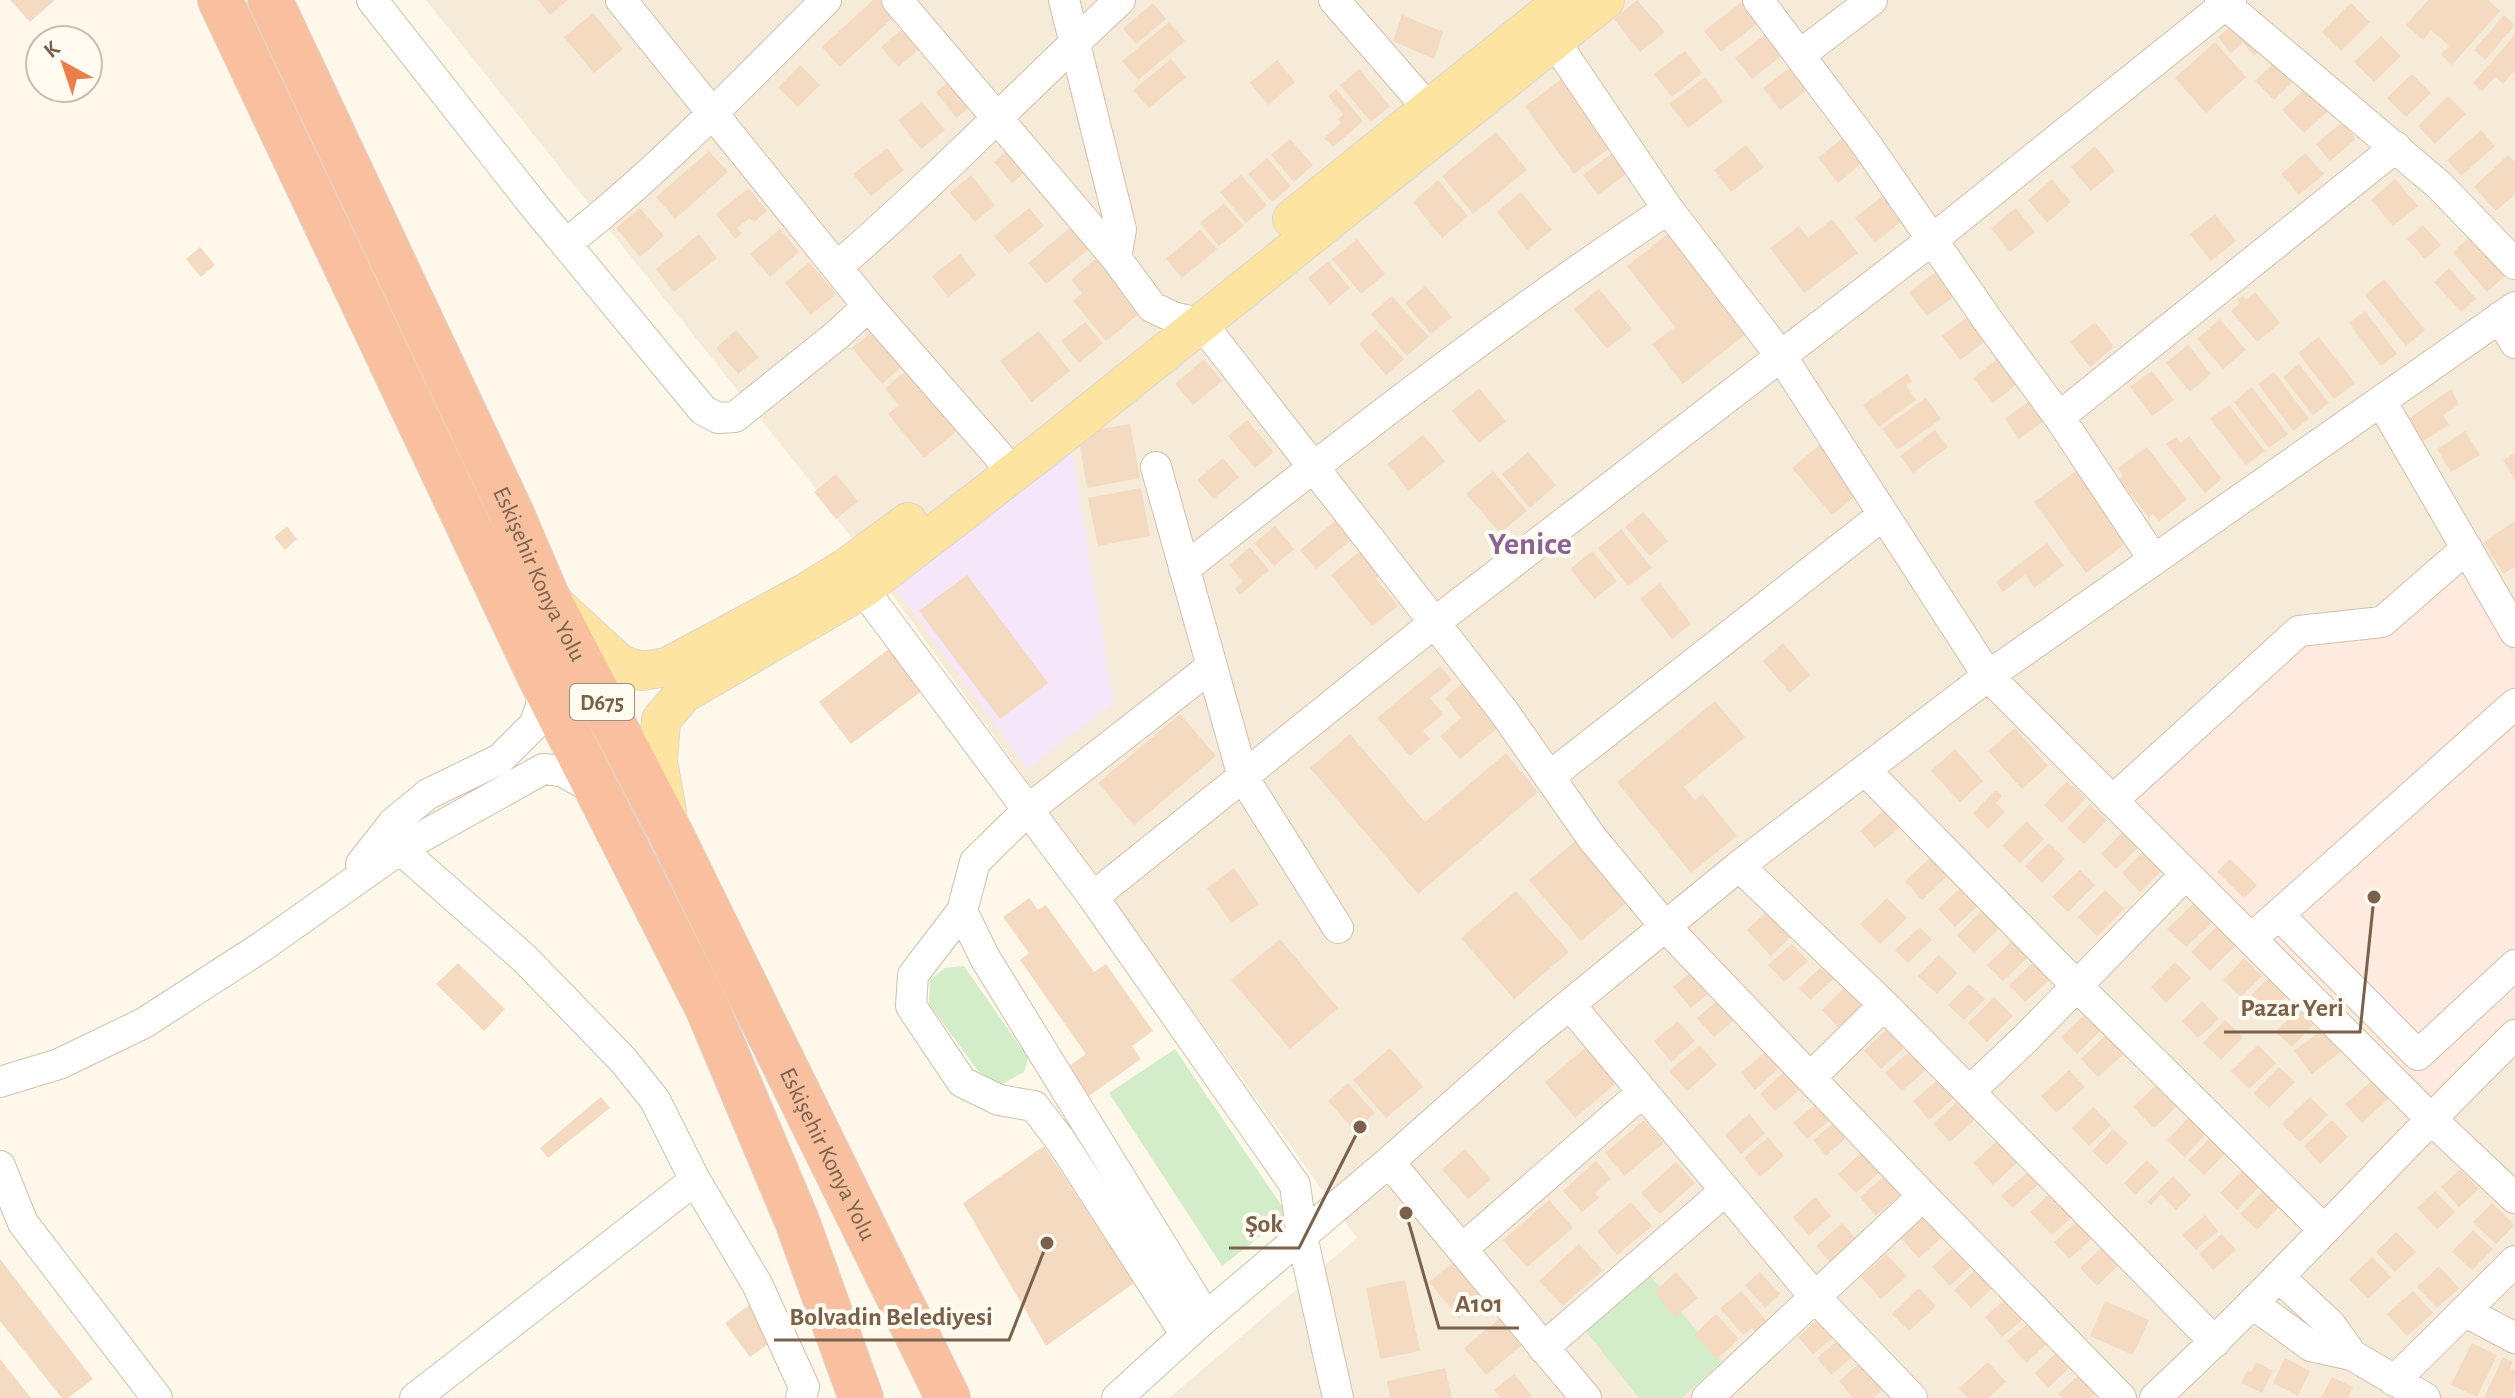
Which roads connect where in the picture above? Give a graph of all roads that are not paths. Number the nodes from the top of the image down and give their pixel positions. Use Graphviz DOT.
graph roads {
  1 [pos="220,0"];
  2 [pos="270,0"];
  3 [pos="372,0"];
  4 [pos="621,0"];
  5 [pos="826,0"];
  6 [pos="897,0"];
  7 [pos="1064,0"];
  8 [pos="1120,0"];
  9 [pos="1334,0"];
  10 [pos="1564,0"];
  11 [pos="1605,0"];
  12 [pos="1758,0"];
  13 [pos="1872,0"];
  14 [pos="2226,2"];
  15 [pos="1075,42"];
  16 [pos="1555,42"];
  17 [pos="1801,54"];
  18 [pos="1427,107"];
  19 [pos="714,113"];
  20 [pos="996,117"];
  21 [pos="2396,147"];
  22 [pos="1668,209"];
  23 [pos="1933,239"];
  24 [pos="567,243"];
  25 [pos="1116,258"];
  26 [pos="2515,264"];
  27 [pos="837,267"];
  28 [pos="868,306"];
  29 [pos="2511,317"];
  30 [pos="1187,320"];
  31 [pos="1781,356"];
  32 [pos="2381,401"];
  33 [pos="2059,417"];
  34 [pos="1005,465"];
  35 [pos="1156,467"];
  36 [pos="1313,467"];
  37 [pos="1883,515"];
  38 [pos="2467,548"];
  39 [pos="2154,560"];
  40 [pos="1184,569"];
  41 [pos="855,578"];
  42 [pos="547,596"];
  43 [pos="1434,623"];
  44 [pos="2515,632"];
  45 [pos="1211,667"];
  46 [pos="537,671"];
  47 [pos="1988,676"];
  48 [pos="2515,704"];
  49 [pos="1865,770"];
  50 [pos="1243,777"];
  51 [pos="1549,777"];
  52 [pos="597,791"];
  53 [pos="2112,801"];
  54 [pos="1029,809"];
  55 [pos="671,834"];
  56 [pos="400,849"];
  57 [pos="1739,866"];
  58 [pos="2186,874"];
  59 [pos="337,894"];
  60 [pos="1093,897"];
  61 [pos="962,911"];
  62 [pos="2279,915"];
  63 [pos="1664,925"];
  64 [pos="1338,928"];
  65 [pos="2251,939"];
  66 [pos="2515,965"];
  67 [pos="2077,986"];
  68 [pos="1570,1005"];
  69 [pos="1884,1005"];
  70 [pos="2515,1035"];
  71 [pos="1810,1078"];
  72 [pos="0,1082"];
  73 [pos="1970,1091"];
  74 [pos="1643,1092"];
  75 [pos="2430,1118"];
  76 [pos="1389,1162"];
  77 [pos="0,1166"];
  78 [pos="695,1180"];
  79 [pos="1725,1191"];
  80 [pos="1923,1196"];
  81 [pos="2515,1198"];
  82 [pos="2323,1229"];
  83 [pos="1302,1236"];
  84 [pos="1462,1249"];
  85 [pos="2515,1261"];
  86 [pos="2279,1277"];
  87 [pos="1815,1297"];
  88 [pos="2253,1304"];
  89 [pos="2464,1311"];
  90 [pos="1196,1326"];
  91 [pos="2515,1338"];
  92 [pos="2215,1342"];
  93 [pos="1543,1348"];
  94 [pos="2352,1355"];
  95 [pos="2394,1381"];
  96 [pos="1116,1396"];
  97 [pos="157,1398"];
  98 [pos="415,1398"];
  99 [pos="801,1398"];
  100 [pos="861,1398"];
  101 [pos="948,1398"];
  102 [pos="1338,1398"];
  103 [pos="1586,1398"];
  104 [pos="1707,1398"];
  105 [pos="1912,1398"];
  106 [pos="2121,1398"];
  107 [pos="2155,1398"];
  108 [pos="2425,1398"];
  1 -- 46 [label="highway, Eskişehir Konya Yolu / D675"];
  2 -- 42 [label="highway, Eskişehir Konya Yolu / D675"];
  3 -- 24 [label="street"];
  4 -- 19 [label="street"];
  5 -- 19 [label="street"];
  6 -- 20 [label="street"];
  7 -- 15 [label="street"];
  8 -- 15 [label="street"];
  9 -- 18 [label="street"];
  10 -- 18 [label="main road"];
  11 -- 16 [label="main road"];
  12 -- 17 [label="street"];
  13 -- 17 [label="street"];
  14 -- 21 [label="street"];
  14 -- 23 [label="street"];
  15 -- 20 [label="street"];
  15 -- 25 [label="street"];
  16 -- 22 [label="street"];
  16 -- 30 [label="main road"];
  17 -- 23 [label="street"];
  18 -- 30 [label="main road"];
  19 -- 24 [label="street"];
  19 -- 27 [label="street"];
  20 -- 25 [label="street"];
  20 -- 27 [label="street"];
  21 -- 26 [label="street"];
  21 -- 33 [label="street"];
  22 -- 31 [label="street"];
  22 -- 36 [label="street"];
  23 -- 31 [label="street"];
  23 -- 33 [label="street"];
  24 -- 28 [label="street"];
  25 -- 30 [label="street"];
  27 -- 28 [label="street"];
  28 -- 34 [label="street"];
  29 -- 32 [label="street"];
  30 -- 34 [label="main road"];
  30 -- 36 [label="street"];
  31 -- 37 [label="street"];
  31 -- 43 [label="street"];
  32 -- 38 [label="street"];
  32 -- 39 [label="street"];
  33 -- 39 [label="street"];
  34 -- 41 [label="main road"];
  35 -- 40 [label="street"];
  36 -- 40 [label="street"];
  36 -- 43 [label="street"];
  37 -- 47 [label="street"];
  37 -- 51 [label="street"];
  38 -- 44 [label="street"];
  38 -- 53 [label="street"];
  39 -- 47 [label="street"];
  40 -- 45 [label="street"];
  41 -- 42 [label="main road"];
  41 -- 54 [label="street"];
  41 -- 55 [label="main road"];
  42 -- 55 [label="highway, Eskişehir Konya Yolu / D675"];
  43 -- 50 [label="street"];
  43 -- 51 [label="street"];
  45 -- 50 [label="street"];
  45 -- 54 [label="street"];
  46 -- 52 [label="highway, Eskişehir Konya Yolu / D675"];
  46 -- 59 [label="street"];
  47 -- 49 [label="street"];
  47 -- 53 [label="street"];
  48 -- 62 [label="street"];
  49 -- 57 [label="street"];
  49 -- 67 [label="street"];
  50 -- 60 [label="street"];
  50 -- 64 [label="street"];
  51 -- 63 [label="street"];
  52 -- 56 [label="street"];
  52 -- 100 [label="highway, Eskişehir Konya Yolu / D675"];
  53 -- 58 [label="street"];
  54 -- 60 [label="street"];
  54 -- 61 [label="street"];
  55 -- 101 [label="highway, Eskişehir Konya Yolu / D675"];
  56 -- 59 [label="street"];
  56 -- 78 [label="street"];
  57 -- 63 [label="street"];
  57 -- 69 [label="street"];
  58 -- 65 [label="street"];
  58 -- 67 [label="street"];
  59 -- 72 [label="street"];
  60 -- 83 [label="street"];
  61 -- 90 [label="street"];
  61 -- 90 [label="street"];
  62 -- 65 [label="street"];
  62 -- 66 [label="street"];
  63 -- 68 [label="street"];
  63 -- 71 [label="street"];
  65 -- 75 [label="street"];
  67 -- 73 [label="street"];
  67 -- 82 [label="street"];
  68 -- 74 [label="street"];
  68 -- 76 [label="street"];
  69 -- 71 [label="street"];
  69 -- 73 [label="street"];
  70 -- 75 [label="street"];
  71 -- 80 [label="street"];
  73 -- 92 [label="street"];
  74 -- 79 [label="street"];
  74 -- 84 [label="street"];
  75 -- 81 [label="street"];
  75 -- 82 [label="street"];
  76 -- 83 [label="street"];
  76 -- 84 [label="street"];
  77 -- 97 [label="street"];
  78 -- 98 [label="street"];
  78 -- 99 [label="street"];
  79 -- 87 [label="street"];
  79 -- 93 [label="street"];
  80 -- 87 [label="street"];
  80 -- 106 [label="street"];
  82 -- 86 [label="street"];
  83 -- 90 [label="street"];
  83 -- 102 [label="street"];
  84 -- 93 [label="street"];
  85 -- 89 [label="street"];
  86 -- 88 [label="street"];
  86 -- 94 [label="street"];
  87 -- 104 [label="street"];
  87 -- 105 [label="street"];
  88 -- 92 [label="street"];
  88 -- 94 [label="street"];
  89 -- 91 [label="street"];
  89 -- 95 [label="street"];
  90 -- 96 [label="street"];
  92 -- 107 [label="street"];
  93 -- 103 [label="street"];
  94 -- 95 [label="street"];
  95 -- 108 [label="street"];
}
